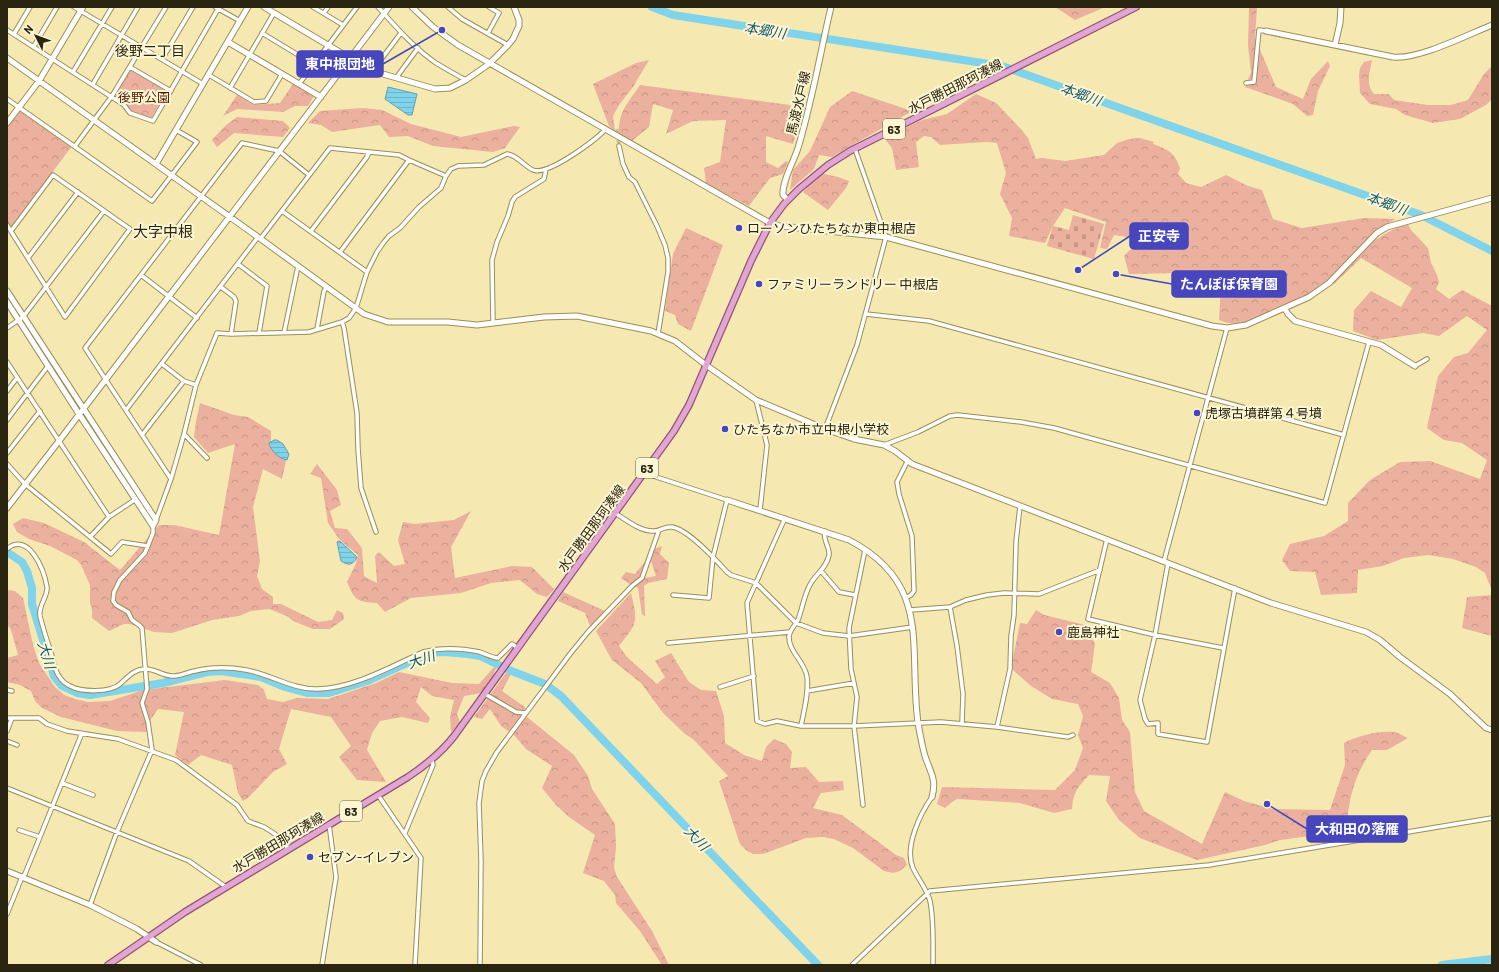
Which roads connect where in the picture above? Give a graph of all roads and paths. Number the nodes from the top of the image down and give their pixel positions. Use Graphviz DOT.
graph roads {
  1 [pos="30,7"];
  2 [pos="57,7"];
  3 [pos="74,7"];
  4 [pos="112,7"];
  5 [pos="138,7"];
  6 [pos="166,7"];
  7 [pos="193,7"];
  8 [pos="248,7"];
  9 [pos="264,7"];
  10 [pos="313,7"];
  11 [pos="328,7"];
  12 [pos="357,7"];
  13 [pos="378,7"];
  14 [pos="389,7"];
  15 [pos="412,7"];
  16 [pos="448,7"];
  17 [pos="489,7"];
  18 [pos="514,7"];
  19 [pos="831,7"];
  20 [pos="1136,7"];
  21 [pos="1341,7"];
  22 [pos="217,8"];
  23 [pos="82,9"];
  24 [pos="274,12"];
  25 [pos="324,13"];
  26 [pos="384,14"];
  27 [pos="240,21"];
  28 [pos="102,24"];
  29 [pos="343,25"];
  30 [pos="1492,25"];
  31 [pos="7,30"];
  32 [pos="1266,31"];
  33 [pos="401,33"];
  34 [pos="14,34"];
  35 [pos="262,34"];
  36 [pos="488,34"];
  37 [pos="122,35"];
  38 [pos="228,42"];
  39 [pos="329,45"];
  40 [pos="508,45"];
  41 [pos="34,46"];
  42 [pos="1335,46"];
  43 [pos="142,47"];
  44 [pos="418,48"];
  45 [pos="249,54"];
  46 [pos="7,58"];
  47 [pos="351,58"];
  48 [pos="53,59"];
  49 [pos="162,59"];
  50 [pos="313,64"];
  51 [pos="489,64"];
  52 [pos="130,67"];
  53 [pos="373,70"];
  54 [pos="182,71"];
  55 [pos="73,72"];
  56 [pos="282,74"];
  57 [pos="209,75"];
  58 [pos="396,78"];
  59 [pos="466,80"];
  60 [pos="39,81"];
  61 [pos="1246,83"];
  62 [pos="93,84"];
  63 [pos="203,84"];
  64 [pos="298,84"];
  65 [pos="230,88"];
  66 [pos="170,91"];
  67 [pos="112,96"];
  68 [pos="321,97"];
  69 [pos="7,99"];
  70 [pos="20,108"];
  71 [pos="94,120"];
  72 [pos="7,123"];
  73 [pos="176,130"];
  74 [pos="605,130"];
  75 [pos="75,146"];
  76 [pos="619,146"];
  77 [pos="855,149"];
  78 [pos="279,151"];
  79 [pos="368,152"];
  80 [pos="409,160"];
  81 [pos="156,164"];
  82 [pos="546,169"];
  83 [pos="309,174"];
  84 [pos="172,175"];
  85 [pos="446,176"];
  86 [pos="78,192"];
  87 [pos="201,196"];
  88 [pos="1492,198"];
  89 [pos="788,200"];
  90 [pos="104,211"];
  91 [pos="282,211"];
  92 [pos="230,216"];
  93 [pos="770,224"];
  94 [pos="7,225"];
  95 [pos="11,231"];
  96 [pos="311,231"];
  97 [pos="886,237"];
  98 [pos="259,238"];
  99 [pos="340,252"];
  100 [pos="28,258"];
  101 [pos="238,264"];
  102 [pos="298,266"];
  103 [pos="367,272"];
  104 [pos="141,275"];
  105 [pos="46,287"];
  106 [pos="221,287"];
  107 [pos="327,287"];
  108 [pos="7,291"];
  109 [pos="169,296"];
  110 [pos="7,302"];
  111 [pos="356,308"];
  112 [pos="1285,309"];
  113 [pos="866,314"];
  114 [pos="21,318"];
  115 [pos="197,318"];
  116 [pos="342,322"];
  117 [pos="493,323"];
  118 [pos="7,328"];
  119 [pos="1227,328"];
  120 [pos="317,329"];
  121 [pos="259,333"];
  122 [pos="284,333"];
  123 [pos="231,334"];
  124 [pos="658,334"];
  125 [pos="1369,342"];
  126 [pos="1427,359"];
  127 [pos="7,362"];
  128 [pos="162,364"];
  129 [pos="706,365"];
  130 [pos="48,366"];
  131 [pos="1415,366"];
  132 [pos="17,378"];
  133 [pos="106,378"];
  134 [pos="184,381"];
  135 [pos="196,385"];
  136 [pos="7,391"];
  137 [pos="28,393"];
  138 [pos="1208,397"];
  139 [pos="756,400"];
  140 [pos="84,408"];
  141 [pos="126,410"];
  142 [pos="40,411"];
  143 [pos="78,414"];
  144 [pos="7,420"];
  145 [pos="825,429"];
  146 [pos="184,434"];
  147 [pos="142,435"];
  148 [pos="1344,435"];
  149 [pos="59,441"];
  150 [pos="884,445"];
  151 [pos="8,450"];
  152 [pos="207,458"];
  153 [pos="908,460"];
  154 [pos="7,464"];
  155 [pos="1190,466"];
  156 [pos="644,473"];
  157 [pos="171,479"];
  158 [pos="25,484"];
  159 [pos="138,498"];
  160 [pos="728,500"];
  161 [pos="1020,506"];
  162 [pos="7,508"];
  163 [pos="760,510"];
  164 [pos="615,514"];
  165 [pos="109,517"];
  166 [pos="785,518"];
  167 [pos="156,520"];
  168 [pos="153,526"];
  169 [pos="660,530"];
  170 [pos="376,532"];
  171 [pos="825,532"];
  172 [pos="90,537"];
  173 [pos="1107,539"];
  174 [pos="148,546"];
  175 [pos="7,549"];
  176 [pos="866,549"];
  177 [pos="713,557"];
  178 [pos="1166,562"];
  179 [pos="1100,570"];
  180 [pos="821,571"];
  181 [pos="756,583"];
  182 [pos="1234,588"];
  183 [pos="1014,594"];
  184 [pos="673,595"];
  185 [pos="855,595"];
  186 [pos="905,598"];
  187 [pos="950,607"];
  188 [pos="910,610"];
  189 [pos="796,623"];
  190 [pos="914,627"];
  191 [pos="790,632"];
  192 [pos="1155,635"];
  193 [pos="750,636"];
  194 [pos="849,636"];
  195 [pos="668,643"];
  196 [pos="518,648"];
  197 [pos="1223,648"];
  198 [pos="144,669"];
  199 [pos="754,676"];
  200 [pos="854,683"];
  201 [pos="720,687"];
  202 [pos="7,690"];
  203 [pos="12,691"];
  204 [pos="807,691"];
  205 [pos="485,694"];
  206 [pos="526,713"];
  207 [pos="7,718"];
  208 [pos="12,718"];
  209 [pos="918,723"];
  210 [pos="962,723"];
  211 [pos="801,726"];
  212 [pos="854,726"];
  213 [pos="997,727"];
  214 [pos="1492,730"];
  215 [pos="7,731"];
  216 [pos="82,733"];
  217 [pos="1073,735"];
  218 [pos="7,741"];
  219 [pos="16,745"];
  220 [pos="152,750"];
  221 [pos="432,760"];
  222 [pos="62,783"];
  223 [pos="7,788"];
  224 [pos="93,795"];
  225 [pos="378,795"];
  226 [pos="932,797"];
  227 [pos="863,805"];
  228 [pos="52,806"];
  229 [pos="1492,818"];
  230 [pos="329,824"];
  231 [pos="19,830"];
  232 [pos="117,832"];
  233 [pos="405,833"];
  234 [pos="40,837"];
  235 [pos="286,850"];
  236 [pos="7,871"];
  237 [pos="22,877"];
  238 [pos="226,887"];
  239 [pos="927,893"];
  240 [pos="90,905"];
  241 [pos="7,914"];
  242 [pos="148,937"];
  243 [pos="156,942"];
  244 [pos="108,965"];
  245 [pos="201,965"];
  246 [pos="322,965"];
  247 [pos="415,965"];
  248 [pos="480,965"];
  249 [pos="852,965"];
  250 [pos="933,965"];
  1 -- 34 [label="street"];
  2 -- 41 [label="street"];
  3 -- 23 [label="street"];
  4 -- 28 [label="street"];
  5 -- 37 [label="street"];
  6 -- 43 [label="street"];
  7 -- 49 [label="street"];
  8 -- 27 [label="street"];
  9 -- 24 [label="street"];
  10 -- 25 [label="street"];
  11 -- 25 [label="street"];
  12 -- 29 [label="street"];
  13 -- 26 [label="street"];
  14 -- 26 [label="street"];
  15 -- 51 [label="street"];
  16 -- 36 [label="street"];
  17 -- 36 [label="street"];
  18 -- 40 [label="street"];
  19 -- 89 [label="street, 馬渡水戸線"];
  20 -- 77 [label="main road, 水戸勝田那珂湊線 / 63"];
  21 -- 42 [label="street"];
  22 -- 27 [label="street"];
  22 -- 54 [label="street"];
  23 -- 28 [label="street"];
  23 -- 48 [label="street"];
  24 -- 35 [label="street"];
  24 -- 39 [label="street"];
  25 -- 29 [label="street"];
  26 -- 33 [label="street"];
  26 -- 47 [label="street"];
  27 -- 38 [label="street"];
  28 -- 37 [label="street"];
  28 -- 55 [label="street"];
  29 -- 39 [label="street"];
  30 -- 42 [label="street"];
  31 -- 34 [label="street"];
  32 -- 42 [label="street"];
  32 -- 61 [label="street"];
  33 -- 44 [label="street"];
  33 -- 53 [label="street"];
  34 -- 41 [label="street"];
  35 -- 45 [label="street"];
  35 -- 50 [label="street"];
  36 -- 40 [label="street"];
  37 -- 43 [label="street"];
  37 -- 62 [label="street"];
  38 -- 45 [label="street"];
  38 -- 57 [label="street"];
  39 -- 47 [label="street"];
  39 -- 50 [label="street"];
  40 -- 51 [label="street"];
  41 -- 48 [label="street"];
  43 -- 49 [label="street"];
  43 -- 52 [label="street"];
  44 -- 58 [label="street"];
  44 -- 59 [label="street"];
  45 -- 56 [label="street"];
  45 -- 65 [label="street"];
  46 -- 60 [label="street"];
  47 -- 53 [label="street"];
  47 -- 68 [label="street"];
  48 -- 55 [label="street"];
  48 -- 60 [label="street"];
  49 -- 54 [label="street"];
  50 -- 64 [label="street"];
  51 -- 59 [label="street"];
  51 -- 74 [label="street"];
  52 -- 66 [label="street"];
  52 -- 67 [label="street"];
  53 -- 58 [label="street"];
  54 -- 63 [label="street"];
  54 -- 66 [label="street"];
  55 -- 62 [label="street"];
  56 -- 64 [label="street"];
  56 -- 65 [label="street"];
  57 -- 63 [label="street"];
  57 -- 65 [label="street"];
  58 -- 59 [label="street"];
  60 -- 70 [label="street"];
  60 -- 71 [label="street"];
  62 -- 67 [label="street"];
  63 -- 73 [label="street"];
  64 -- 68 [label="street"];
  66 -- 67 [label="street"];
  67 -- 71 [label="street"];
  68 -- 78 [label="street"];
  69 -- 70 [label="street"];
  70 -- 72 [label="street"];
  70 -- 75 [label="street"];
  71 -- 75 [label="street"];
  71 -- 81 [label="street"];
  73 -- 81 [label="street"];
  73 -- 84 [label="street"];
  74 -- 82 [label="street"];
  74 -- 93 [label="street"];
  75 -- 84 [label="street"];
  76 -- 124 [label="street"];
  77 -- 89 [label="main road, 水戸勝田那珂湊線 / 63"];
  77 -- 97 [label="street"];
  78 -- 83 [label="street"];
  78 -- 87 [label="street"];
  78 -- 92 [label="street"];
  79 -- 80 [label="street"];
  79 -- 83 [label="street"];
  79 -- 96 [label="street"];
  80 -- 85 [label="street"];
  80 -- 99 [label="street"];
  81 -- 84 [label="street"];
  82 -- 85 [label="street"];
  82 -- 117 [label="street"];
  83 -- 91 [label="street"];
  84 -- 87 [label="street"];
  85 -- 103 [label="street"];
  86 -- 90 [label="street"];
  86 -- 95 [label="street"];
  86 -- 100 [label="street"];
  87 -- 92 [label="street"];
  87 -- 104 [label="street"];
  88 -- 112 [label="street"];
  89 -- 93 [label="main road, 水戸勝田那珂湊線 / 63"];
  90 -- 105 [label="street"];
  90 -- 105 [label="street"];
  91 -- 96 [label="street"];
  91 -- 98 [label="street"];
  92 -- 98 [label="street"];
  92 -- 109 [label="street"];
  93 -- 97 [label="street"];
  93 -- 129 [label="main road, 水戸勝田那珂湊線 / 63"];
  94 -- 95 [label="street"];
  95 -- 100 [label="street"];
  96 -- 99 [label="street"];
  97 -- 113 [label="street"];
  97 -- 119 [label="street"];
  98 -- 101 [label="street"];
  98 -- 102 [label="street"];
  99 -- 103 [label="street"];
  100 -- 105 [label="street"];
  101 -- 106 [label="street"];
  101 -- 121 [label="street"];
  102 -- 107 [label="street"];
  102 -- 122 [label="street"];
  103 -- 111 [label="street"];
  104 -- 109 [label="street"];
  104 -- 133 [label="street"];
  105 -- 114 [label="street"];
  106 -- 115 [label="street"];
  106 -- 123 [label="street"];
  107 -- 111 [label="street"];
  107 -- 120 [label="street"];
  108 -- 114 [label="street"];
  109 -- 115 [label="street"];
  109 -- 133 [label="street"];
  110 -- 114 [label="street"];
  111 -- 116 [label="street"];
  111 -- 117 [label="street"];
  112 -- 119 [label="street"];
  112 -- 125 [label="street"];
  113 -- 138 [label="street"];
  113 -- 145 [label="street"];
  114 -- 118 [label="street"];
  114 -- 130 [label="street"];
  114 -- 140 [label="street"];
  115 -- 128 [label="street"];
  116 -- 120 [label="street"];
  116 -- 170 [label="street"];
  117 -- 124 [label="street"];
  119 -- 138 [label="street"];
  120 -- 122 [label="street"];
  121 -- 122 [label="street"];
  121 -- 123 [label="street"];
  123 -- 135 [label="street"];
  124 -- 129 [label="street"];
  125 -- 131 [label="street"];
  125 -- 148 [label="street"];
  126 -- 131 [label="street"];
  127 -- 132 [label="street"];
  128 -- 134 [label="street"];
  128 -- 141 [label="street"];
  129 -- 139 [label="street"];
  129 -- 156 [label="main road, 水戸勝田那珂湊線 / 63"];
  130 -- 137 [label="street"];
  130 -- 143 [label="street"];
  132 -- 136 [label="street"];
  132 -- 137 [label="street"];
  133 -- 140 [label="street"];
  133 -- 141 [label="street"];
  134 -- 135 [label="street"];
  134 -- 147 [label="street"];
  135 -- 146 [label="street"];
  137 -- 142 [label="street"];
  137 -- 144 [label="street"];
  138 -- 148 [label="street"];
  138 -- 155 [label="street"];
  139 -- 145 [label="street"];
  139 -- 163 [label="street"];
  140 -- 143 [label="street"];
  140 -- 159 [label="street"];
  141 -- 147 [label="street"];
  142 -- 149 [label="street"];
  142 -- 151 [label="street"];
  143 -- 149 [label="street"];
  143 -- 159 [label="street"];
  145 -- 150 [label="street"];
  146 -- 152 [label="street"];
  146 -- 157 [label="street"];
  147 -- 157 [label="street"];
  148 -- 155 [label="street"];
  149 -- 158 [label="street"];
  149 -- 165 [label="street"];
  150 -- 153 [label="street"];
  150 -- 155 [label="street"];
  153 -- 161 [label="street"];
  153 -- 186 [label="street"];
  154 -- 158 [label="street"];
  155 -- 178 [label="street"];
  156 -- 160 [label="street"];
  156 -- 164 [label="main road, 水戸勝田那珂湊線 / 63"];
  157 -- 167 [label="street"];
  158 -- 162 [label="street"];
  158 -- 172 [label="street"];
  159 -- 165 [label="street"];
  159 -- 167 [label="street"];
  159 -- 168 [label="street"];
  160 -- 163 [label="street"];
  160 -- 177 [label="street"];
  161 -- 173 [label="street"];
  161 -- 183 [label="street"];
  163 -- 166 [label="street"];
  164 -- 169 [label="street"];
  164 -- 196 [label="main road, 水戸勝田那珂湊線 / 63"];
  165 -- 172 [label="street"];
  166 -- 171 [label="street"];
  166 -- 181 [label="street"];
  167 -- 168 [label="street"];
  168 -- 174 [label="street"];
  169 -- 177 [label="street"];
  169 -- 206 [label="street"];
  171 -- 176 [label="street"];
  171 -- 180 [label="street"];
  172 -- 174 [label="street"];
  173 -- 178 [label="street"];
  173 -- 179 [label="street"];
  174 -- 198 [label="street"];
  175 -- 198 [label="street"];
  176 -- 185 [label="street"];
  176 -- 186 [label="street"];
  177 -- 181 [label="street"];
  177 -- 184 [label="street"];
  178 -- 182 [label="street"];
  178 -- 192 [label="street"];
  179 -- 183 [label="street"];
  179 -- 192 [label="street"];
  180 -- 185 [label="street"];
  180 -- 189 [label="street"];
  181 -- 189 [label="street"];
  181 -- 193 [label="street"];
  182 -- 197 [label="street"];
  182 -- 214 [label="street"];
  183 -- 187 [label="street"];
  183 -- 213 [label="street"];
  185 -- 194 [label="street"];
  186 -- 188 [label="street"];
  187 -- 188 [label="street"];
  187 -- 210 [label="street"];
  188 -- 190 [label="street"];
  189 -- 191 [label="street"];
  189 -- 194 [label="street"];
  190 -- 194 [label="street"];
  190 -- 209 [label="street"];
  191 -- 193 [label="street"];
  191 -- 204 [label="street"];
  192 -- 197 [label="street"];
  192 -- 197 [label="street"];
  193 -- 195 [label="street"];
  193 -- 199 [label="street"];
  194 -- 200 [label="street"];
  196 -- 198 [label="street"];
  196 -- 205 [label="main road, 水戸勝田那珂湊線 / 63"];
  198 -- 220 [label="street"];
  199 -- 201 [label="street"];
  199 -- 211 [label="street"];
  200 -- 204 [label="street"];
  200 -- 212 [label="street"];
  202 -- 203 [label="street"];
  204 -- 211 [label="street"];
  205 -- 206 [label="street"];
  205 -- 221 [label="main road, 水戸勝田那珂湊線 / 63"];
  206 -- 248 [label="street"];
  207 -- 208 [label="street"];
  208 -- 215 [label="street"];
  208 -- 216 [label="street"];
  209 -- 210 [label="street"];
  209 -- 212 [label="street"];
  209 -- 226 [label="street"];
  210 -- 213 [label="street"];
  211 -- 212 [label="street"];
  212 -- 227 [label="street"];
  213 -- 217 [label="street"];
  216 -- 220 [label="street"];
  216 -- 222 [label="street"];
  218 -- 219 [label="street"];
  220 -- 232 [label="street"];
  220 -- 235 [label="street"];
  221 -- 225 [label="main road, 水戸勝田那珂湊線 / 63"];
  221 -- 233 [label="street"];
  222 -- 224 [label="street"];
  222 -- 228 [label="street"];
  223 -- 228 [label="street"];
  225 -- 230 [label="main road, 水戸勝田那珂湊線 / 63"];
  225 -- 233 [label="street"];
  226 -- 239 [label="street"];
  228 -- 232 [label="street"];
  228 -- 234 [label="street"];
  229 -- 239 [label="street"];
  230 -- 235 [label="main road, 水戸勝田那珂湊線 / 63"];
  230 -- 246 [label="street"];
  231 -- 234 [label="street"];
  232 -- 238 [label="street"];
  232 -- 240 [label="street"];
  233 -- 247 [label="street"];
  234 -- 237 [label="street"];
  235 -- 238 [label="main road, 水戸勝田那珂湊線 / 63"];
  236 -- 237 [label="street"];
  237 -- 240 [label="street"];
  237 -- 241 [label="street"];
  238 -- 242 [label="main road, 水戸勝田那珂湊線 / 63"];
  239 -- 249 [label="street"];
  239 -- 250 [label="street"];
  240 -- 242 [label="street"];
  242 -- 243 [label="street"];
  242 -- 244 [label="main road, 水戸勝田那珂湊線 / 63"];
  243 -- 245 [label="street"];
}
